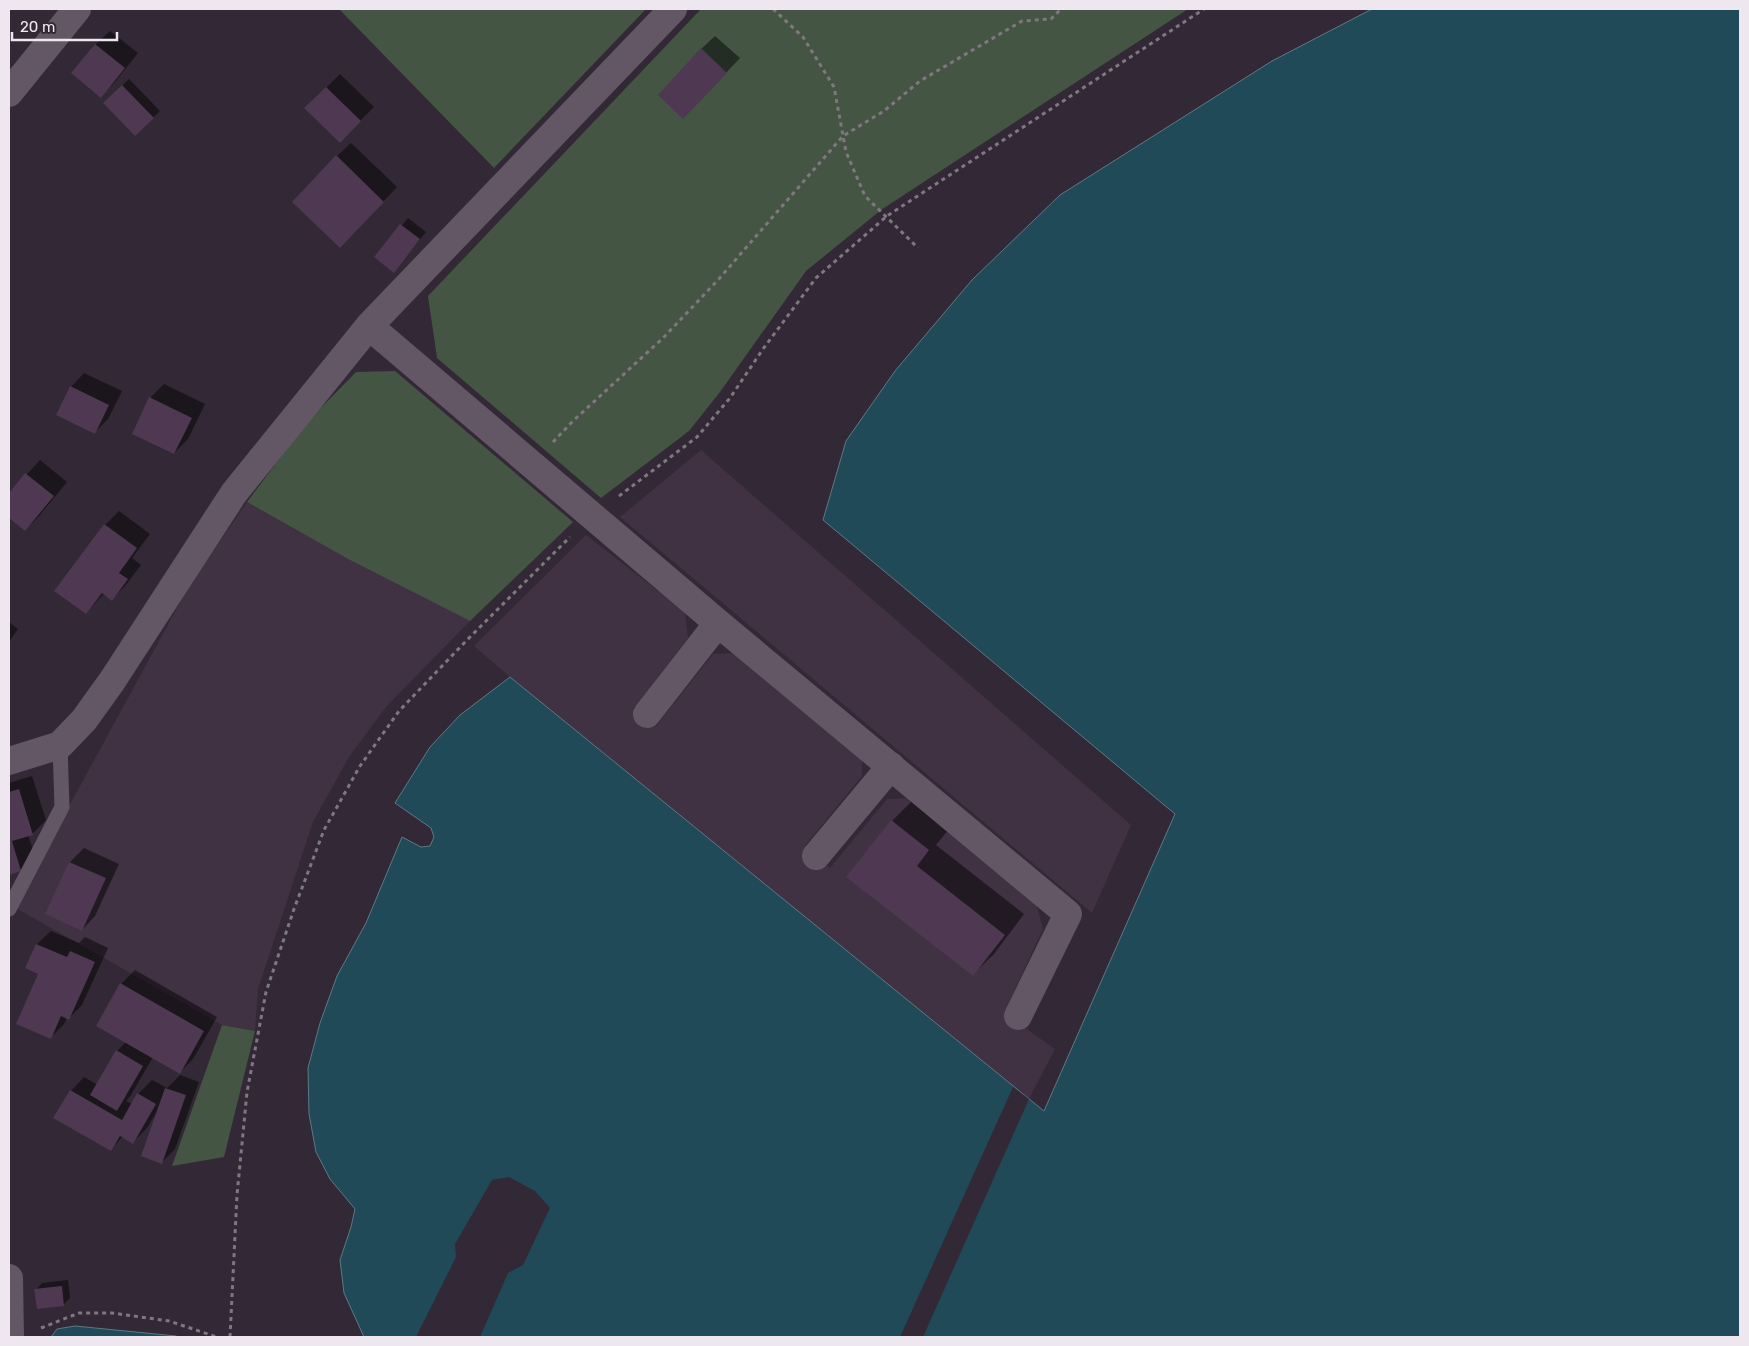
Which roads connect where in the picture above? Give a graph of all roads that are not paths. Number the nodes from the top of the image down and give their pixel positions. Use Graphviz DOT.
graph roads {
  1 [pos="77,9"];
  2 [pos="673,9"];
  3 [pos="9,93"];
  4 [pos="369,326"];
  5 [pos="718,623"];
  6 [pos="647,714"];
  7 [pos="60,745"];
  8 [pos="9,761"];
  9 [pos="891,766"];
  10 [pos="816,856"];
  11 [pos="9,908"];
  12 [pos="1018,1016"];
  13 [pos="9,1278"];
  14 [pos="22,1334"];
  1 -- 3 [label="street"];
  2 -- 4 [label="street"];
  4 -- 5 [label="street"];
  4 -- 7 [label="street"];
  5 -- 6 [label="street"];
  5 -- 9 [label="street"];
  7 -- 8 [label="street"];
  7 -- 11 [label="lane"];
  9 -- 10 [label="street"];
  9 -- 12 [label="street"];
  13 -- 14 [label="street"];
}
